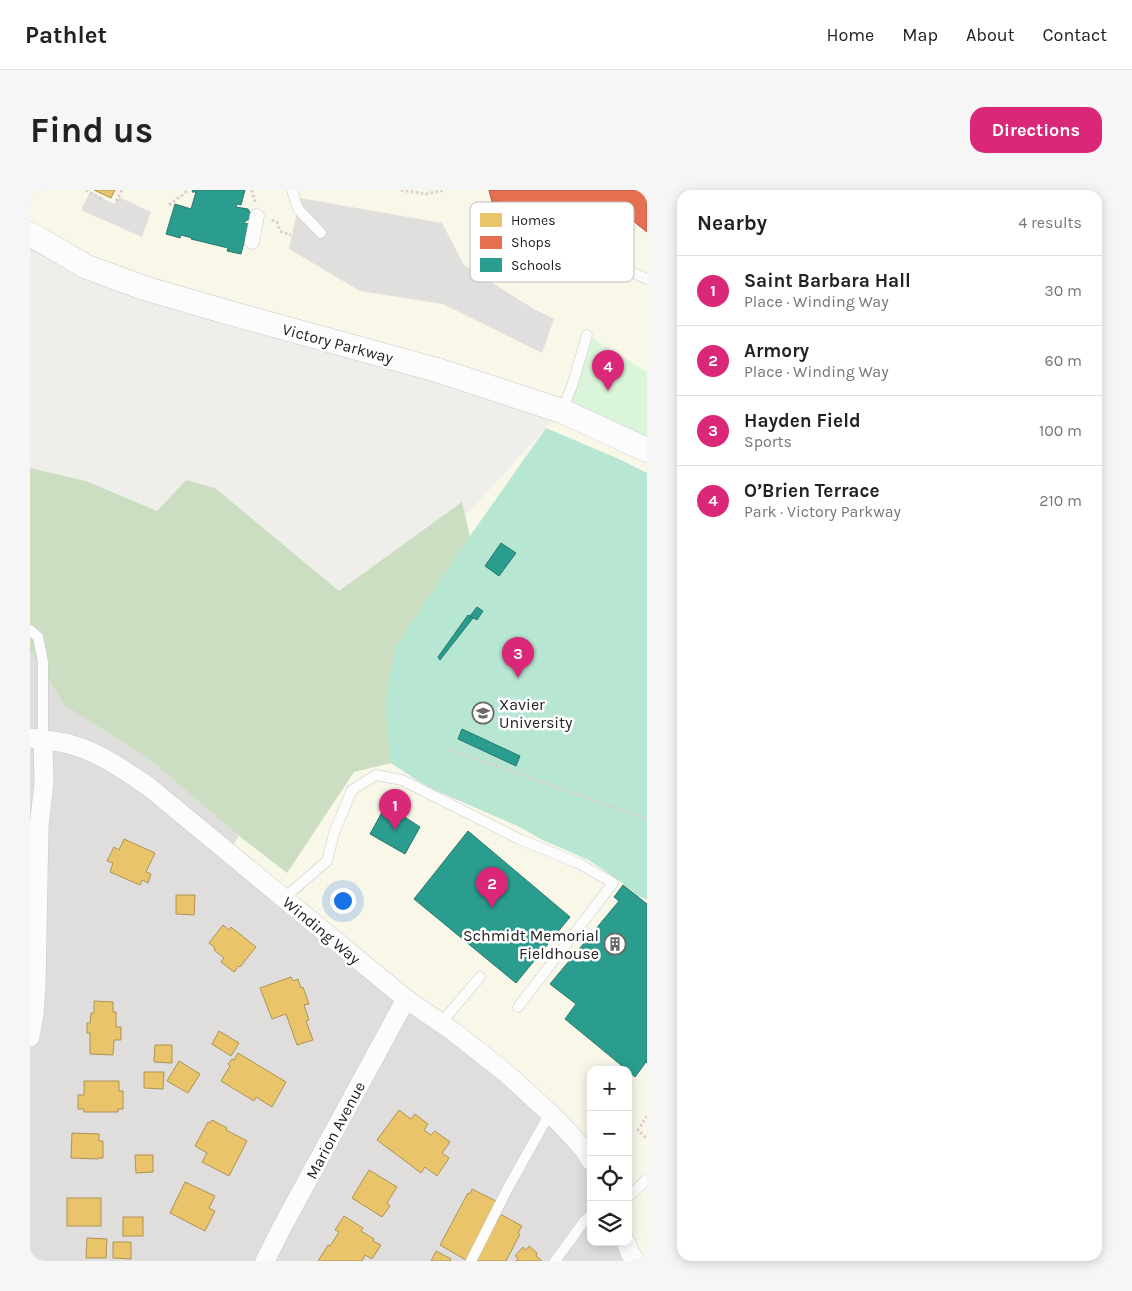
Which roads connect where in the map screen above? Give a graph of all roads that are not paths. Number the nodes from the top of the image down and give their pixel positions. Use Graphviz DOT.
graph roads {
  1 [pos="292,190"];
  2 [pos="257,216"];
  3 [pos="321,233"];
  4 [pos="30,234"];
  5 [pos="252,242"];
  6 [pos="634,273"];
  7 [pos="647,279"];
  8 [pos="587,335"];
  9 [pos="562,411"];
  10 [pos="647,450"];
  11 [pos="30,630"];
  12 [pos="37,739"];
  13 [pos="284,898"];
  14 [pos="480,977"];
  15 [pos="406,999"];
  16 [pos="518,1007"];
  17 [pos="440,1023"];
  18 [pos="30,1037"];
  19 [pos="550,1113"];
  20 [pos="588,1156"];
  21 [pos="647,1179"];
  22 [pos="632,1193"];
  23 [pos="587,1218"];
  24 [pos="627,1246"];
  25 [pos="266,1261"];
  26 [pos="471,1261"];
  27 [pos="555,1261"];
  28 [pos="635,1261"];
  1 -- 3 [label="lane"];
  2 -- 5 [label="street"];
  4 -- 9 [label="street, Victory Parkway"];
  6 -- 7 [label="lane"];
  8 -- 9 [label="lane"];
  9 -- 10 [label="street, Victory Parkway"];
  11 -- 12 [label="lane"];
  12 -- 13 [label="street, Winding Way"];
  12 -- 18 [label="street"];
  13 -- 15 [label="street, Winding Way"];
  13 -- 16 [label="lane"];
  14 -- 17 [label="lane"];
  15 -- 17 [label="street, Winding Way"];
  15 -- 25 [label="street, Marion Avenue"];
  17 -- 19 [label="street, Winding Way"];
  19 -- 20 [label="street, Winding Way"];
  19 -- 26 [label="lane"];
  21 -- 22 [label="lane"];
  23 -- 27 [label="lane"];
  24 -- 28 [label="street"];
}
